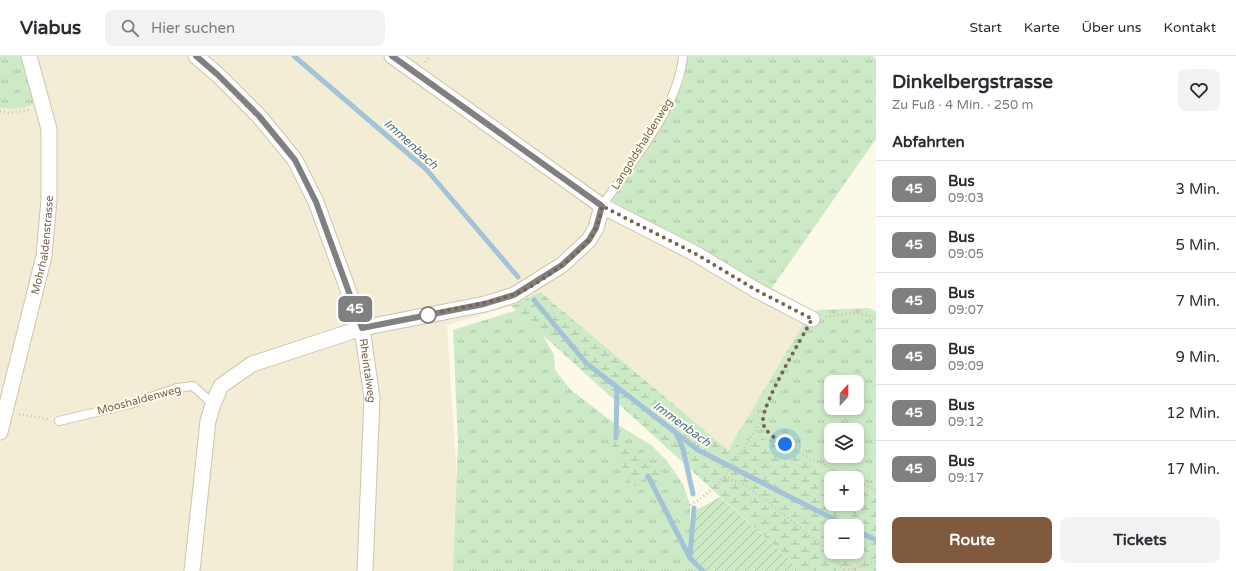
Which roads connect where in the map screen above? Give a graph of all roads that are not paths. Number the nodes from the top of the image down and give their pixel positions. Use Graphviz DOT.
graph roads {
  1 [pos="29,56"];
  2 [pos="196,56"];
  3 [pos="392,56"];
  4 [pos="683,56"];
  5 [pos="602,206"];
  6 [pos="812,319"];
  7 [pos="362,328"];
  8 [pos="213,404"];
  9 [pos="59,420"];
  10 [pos="0,432"];
  11 [pos="192,571"];
  12 [pos="365,571"];
  1 -- 10 [label="street, Mohrhaldenstrasse"];
  2 -- 7 [label="street, Rheintalweg"];
  3 -- 5 [label="street"];
  4 -- 5 [label="lane, Langoldshaldenweg"];
  5 -- 6 [label="street"];
  5 -- 7 [label="street"];
  7 -- 8 [label="street"];
  7 -- 12 [label="street, Rheintalweg"];
  8 -- 9 [label="lane, Mooshaldenweg"];
  8 -- 11 [label="street"];
}
